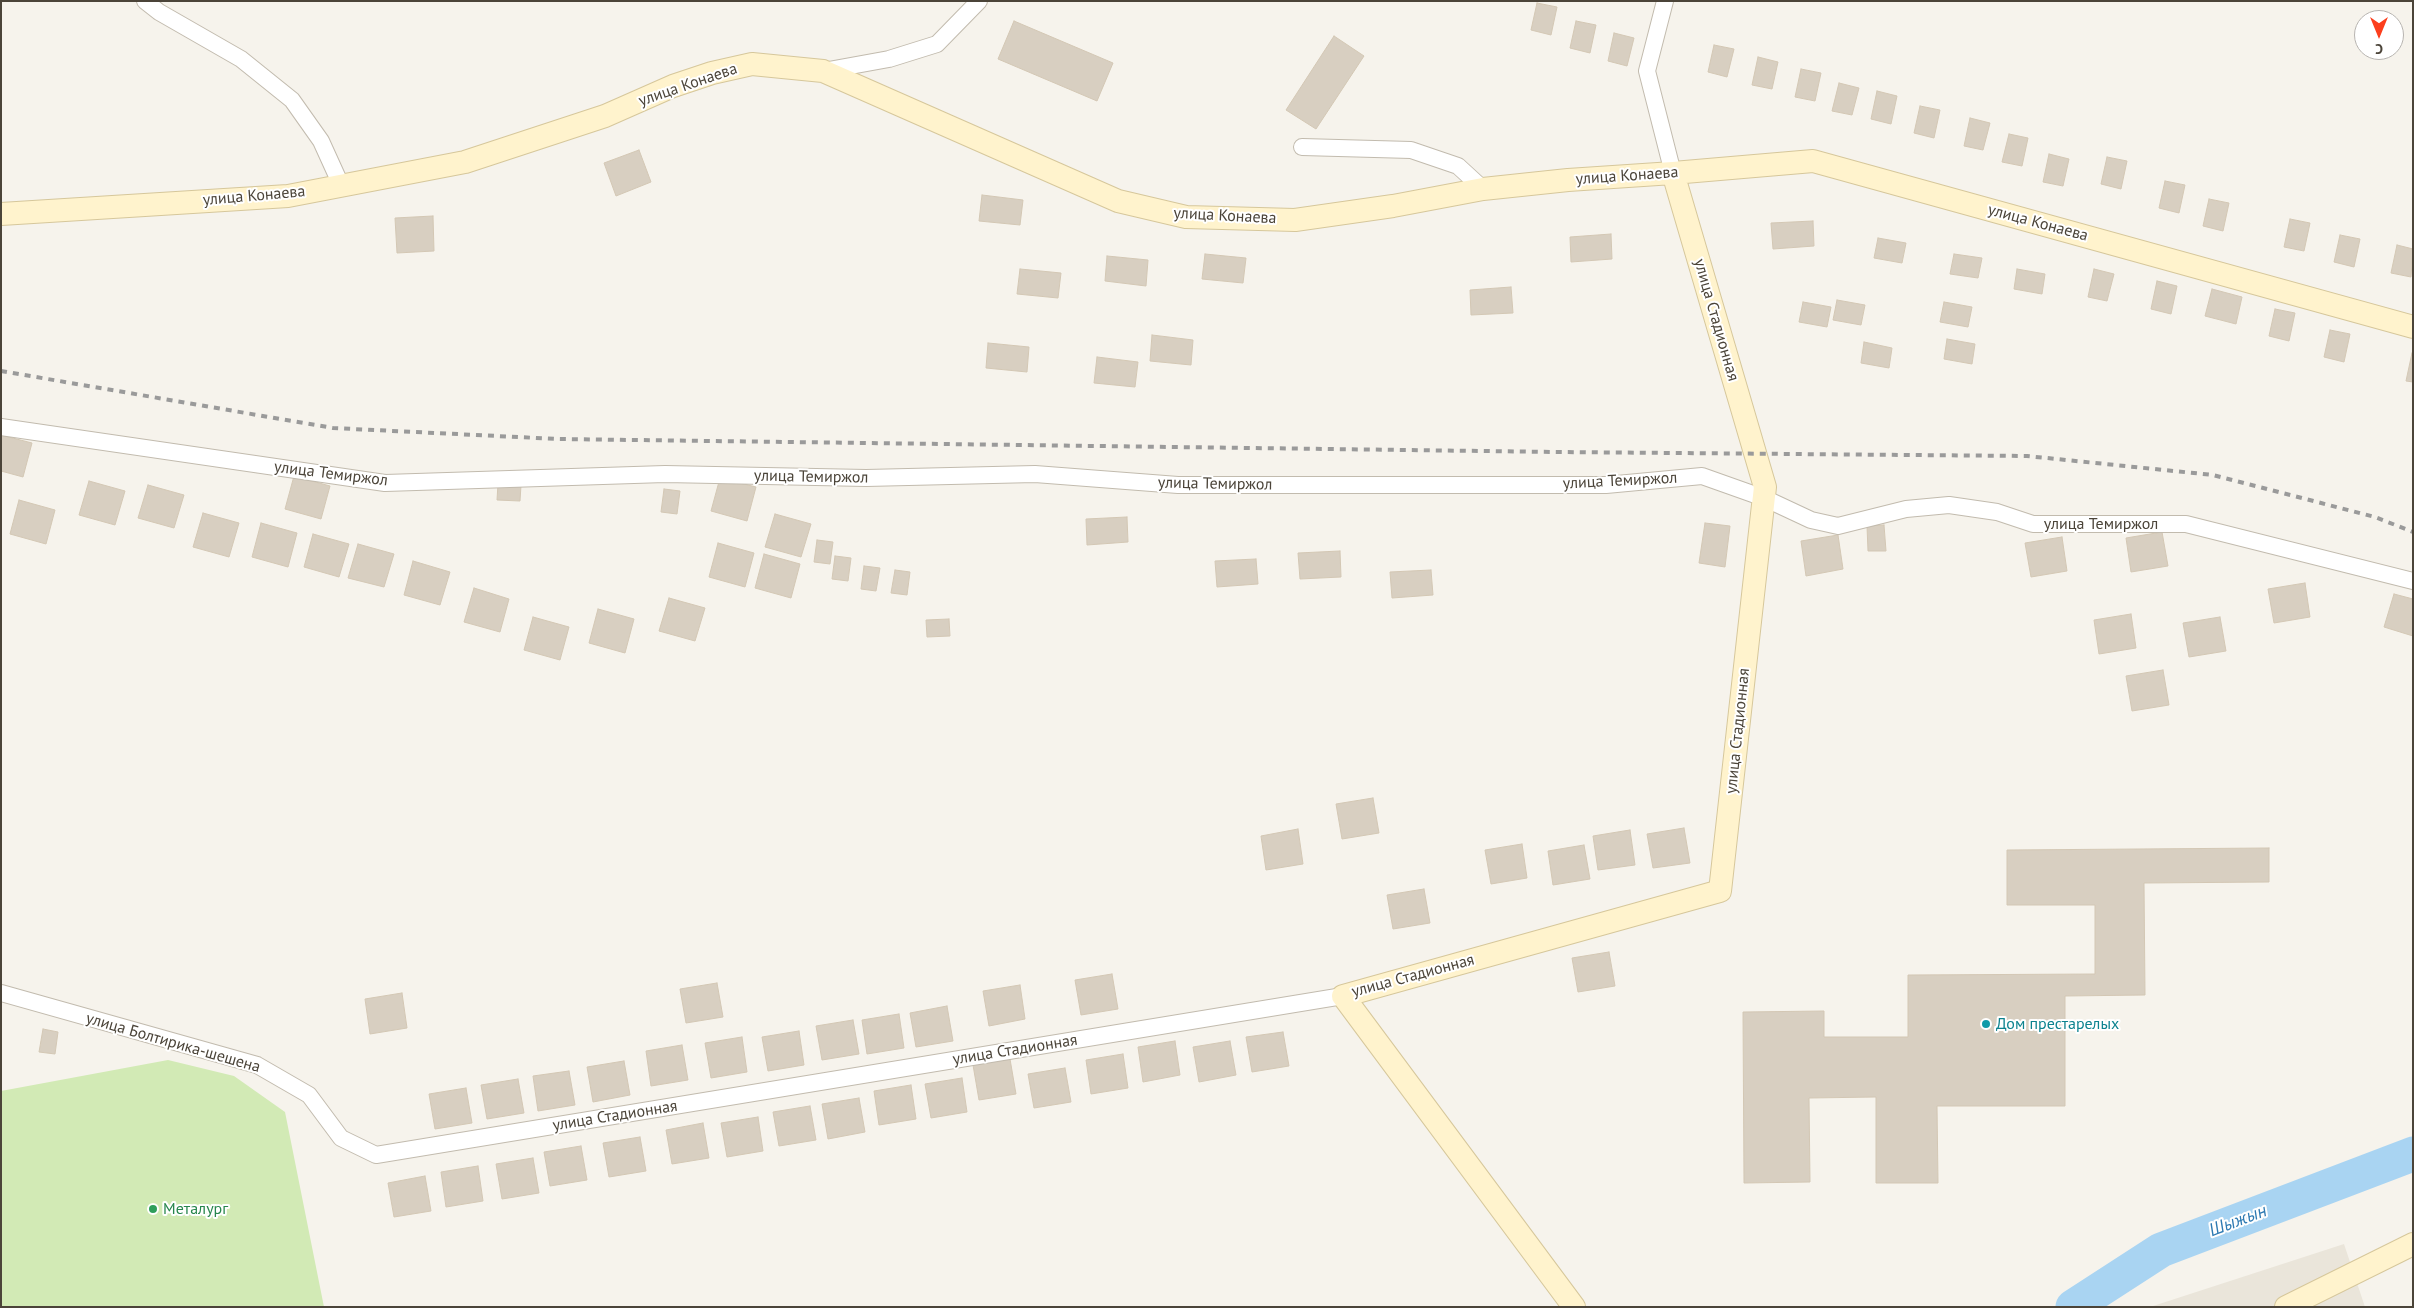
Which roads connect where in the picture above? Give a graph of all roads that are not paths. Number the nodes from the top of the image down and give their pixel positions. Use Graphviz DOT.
graph roads {
  1 [pos="145,1"];
  2 [pos="979,1"];
  3 [pos="1666,1"];
  4 [pos="823,71"];
  5 [pos="1302,147"];
  6 [pos="1673,173"];
  7 [pos="341,185"];
  8 [pos="1483,189"];
  9 [pos="1,214"];
  10 [pos="2413,326"];
  11 [pos="1,427"];
  12 [pos="1764,498"];
  13 [pos="2413,581"];
  14 [pos="1,993"];
  15 [pos="1343,996"];
  16 [pos="376,1155"];
  17 [pos="2413,1244"];
  18 [pos="1574,1307"];
  19 [pos="2286,1307"];
  1 -- 7 [label="street"];
  2 -- 4 [label="street"];
  3 -- 6 [label="street"];
  4 -- 7 [label="street, улица Конаева"];
  4 -- 8 [label="street, улица Конаева"];
  5 -- 8 [label="street"];
  6 -- 8 [label="street, улица Конаева"];
  6 -- 10 [label="street, улица Конаева"];
  6 -- 12 [label="street, улица Стадионная"];
  7 -- 9 [label="street, улица Конаева"];
  11 -- 12 [label="street, улица Темиржол"];
  12 -- 13 [label="street, улица Темиржол"];
  12 -- 15 [label="street, улица Стадионная"];
  14 -- 16 [label="street, улица Болтирика-шешена"];
  15 -- 16 [label="street, улица Стадионная"];
  15 -- 18 [label="street"];
  17 -- 19 [label="street"];
}
